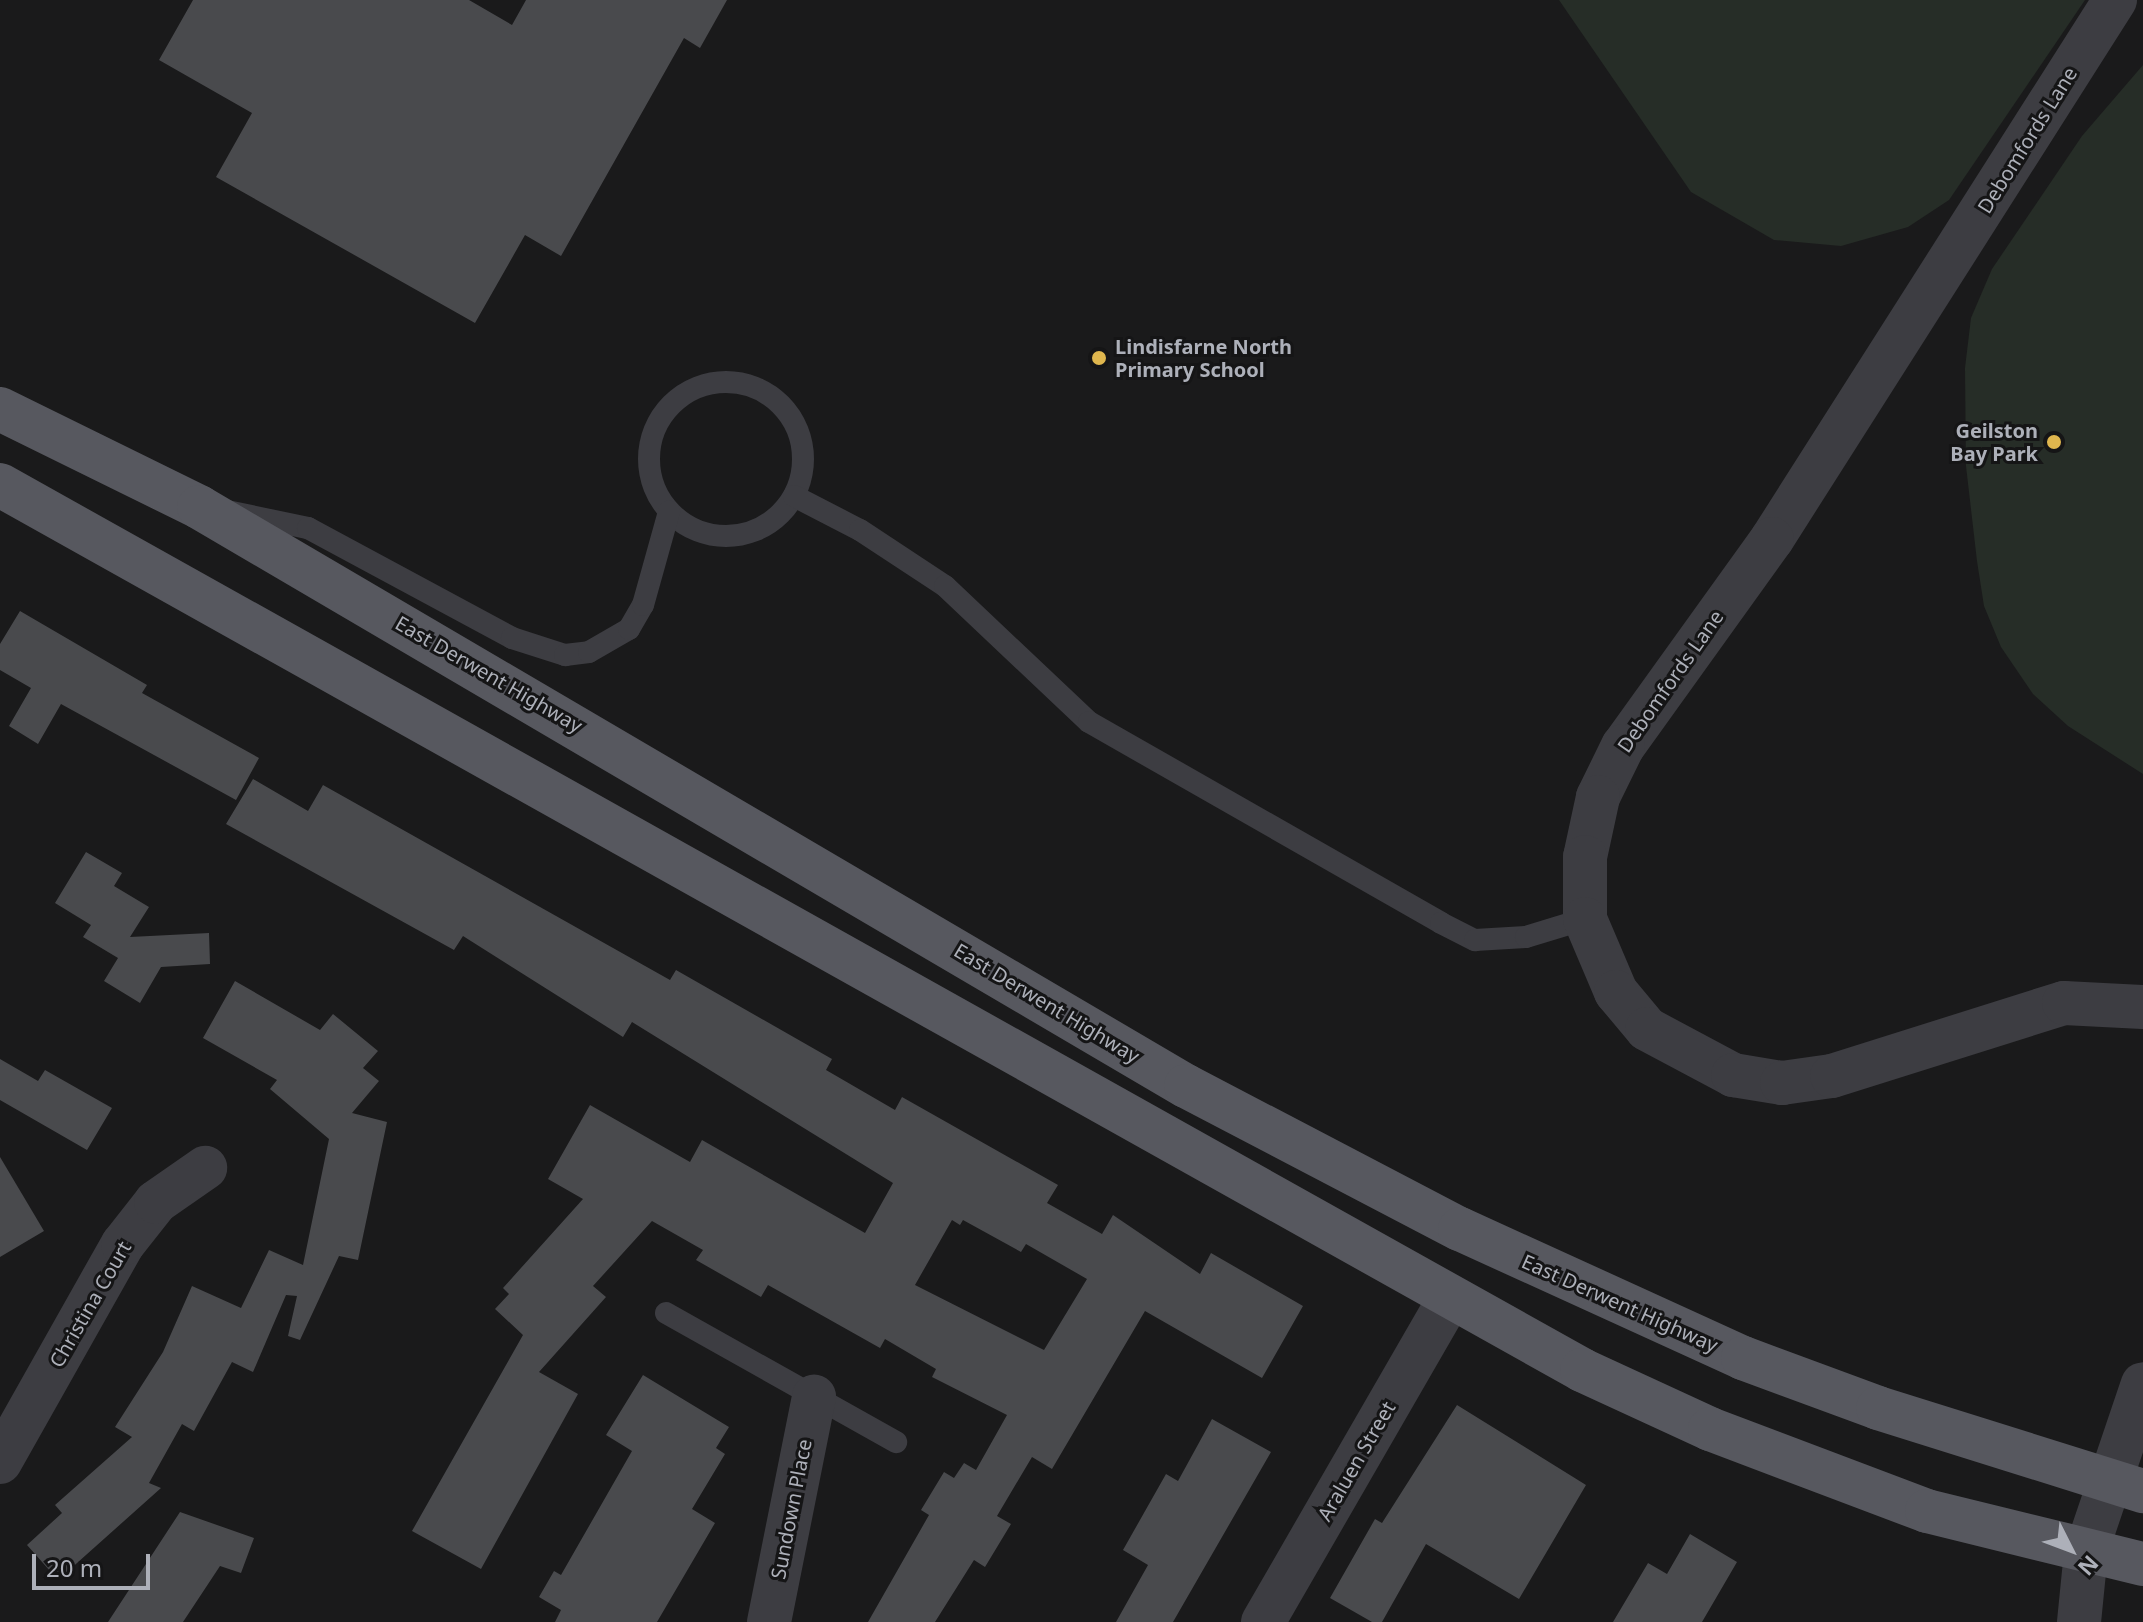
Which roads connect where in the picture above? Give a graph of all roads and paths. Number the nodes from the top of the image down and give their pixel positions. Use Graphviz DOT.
graph roads {
  1 [pos="2115,0"];
  2 [pos="0,409"];
  3 [pos="0,485"];
  4 [pos="794,496"];
  5 [pos="199,507"];
  6 [pos="669,512"];
  7 [pos="1585,919"];
  8 [pos="2143,1007"];
  9 [pos="205,1168"];
  10 [pos="1449,1300"];
  11 [pos="666,1313"];
  12 [pos="2143,1384"];
  13 [pos="814,1396"];
  14 [pos="896,1442"];
  15 [pos="0,1462"];
  16 [pos="2125,1487"];
  17 [pos="2086,1552"];
  18 [pos="2143,1564"];
  19 [pos="769,1622"];
  20 [pos="1263,1622"];
  21 [pos="2079,1622"];
  1 -- 7 [label="street, Debomfords Lane"];
  2 -- 5 [label="main road, East Derwent Highway"];
  3 -- 10 [label="main road"];
  4 -- 6 [label="lane"];
  4 -- 6 [label="lane"];
  4 -- 7 [label="lane"];
  5 -- 6 [label="lane"];
  5 -- 16 [label="main road, East Derwent Highway"];
  7 -- 8 [label="street, Debomfords Lane"];
  9 -- 15 [label="street, Christina Court"];
  10 -- 17 [label="main road"];
  10 -- 20 [label="street, Araluen Street"];
  11 -- 13 [label="lane"];
  12 -- 16 [label="street"];
  13 -- 14 [label="lane"];
  13 -- 19 [label="street, Sundown Place"];
  16 -- 17 [label="street"];
  17 -- 18 [label="main road"];
  17 -- 21 [label="street"];
}
